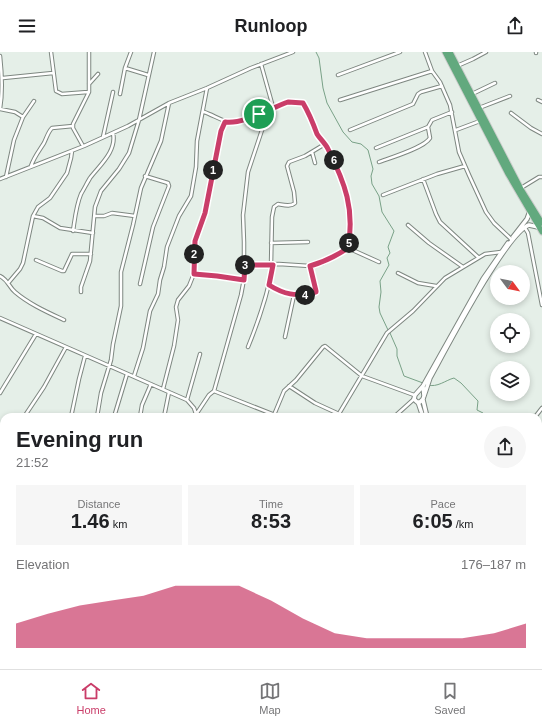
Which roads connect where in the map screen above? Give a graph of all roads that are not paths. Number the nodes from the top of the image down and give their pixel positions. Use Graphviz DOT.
graph roads {
  1 [pos="51,52"];
  2 [pos="89,52"];
  3 [pos="131,52"];
  4 [pos="154,52"];
  5 [pos="293,52"];
  6 [pos="400,52"];
  7 [pos="425,52"];
  8 [pos="445,52"];
  9 [pos="450,52"];
  10 [pos="486,52"];
  11 [pos="288,53"];
  12 [pos="0,56"];
  13 [pos="261,64"];
  14 [pos="457,66"];
  15 [pos="125,68"];
  16 [pos="432,71"];
  17 [pos="53,73"];
  18 [pos="98,74"];
  19 [pos="338,75"];
  20 [pos="148,76"];
  21 [pos="3,78"];
  22 [pos="494,83"];
  23 [pos="89,85"];
  24 [pos="442,86"];
  25 [pos="207,88"];
  26 [pos="89,92"];
  27 [pos="113,92"];
  28 [pos="120,94"];
  29 [pos="472,95"];
  30 [pos="510,96"];
  31 [pos="34,100"];
  32 [pos="340,100"];
  33 [pos="538,100"];
  34 [pos="542,102"];
  35 [pos="168,103"];
  36 [pos="273,107"];
  37 [pos="479,108"];
  38 [pos="0,109"];
  39 [pos="204,112"];
  40 [pos="452,112"];
  41 [pos="511,113"];
  42 [pos="23,117"];
  43 [pos="139,120"];
  44 [pos="480,121"];
  45 [pos="225,122"];
  46 [pos="73,126"];
  47 [pos="428,127"];
  48 [pos="350,130"];
  49 [pos="456,130"];
  50 [pos="113,133"];
  51 [pos="542,134"];
  52 [pos="102,138"];
  53 [pos="325,144"];
  54 [pos="83,146"];
  55 [pos="376,148"];
  56 [pos="72,151"];
  57 [pos="312,152"];
  58 [pos="379,162"];
  59 [pos="316,163"];
  60 [pos="465,166"];
  61 [pos="30,167"];
  62 [pos="145,176"];
  63 [pos="6,177"];
  64 [pos="542,177"];
  65 [pos="0,179"];
  66 [pos="423,179"];
  67 [pos="521,189"];
  68 [pos="383,195"];
  69 [pos="530,212"];
  70 [pos="33,216"];
  71 [pos="95,216"];
  72 [pos="135,216"];
  73 [pos="540,216"];
  74 [pos="408,225"];
  75 [pos="525,227"];
  76 [pos="541,227"];
  77 [pos="73,230"];
  78 [pos="93,233"];
  79 [pos="510,239"];
  80 [pos="308,242"];
  81 [pos="271,243"];
  82 [pos="348,248"];
  83 [pos="501,252"];
  84 [pos="91,254"];
  85 [pos="478,257"];
  86 [pos="36,260"];
  87 [pos="380,262"];
  88 [pos="245,265"];
  89 [pos="272,265"];
  90 [pos="310,266"];
  91 [pos="463,267"];
  92 [pos="398,273"];
  93 [pos="194,274"];
  94 [pos="0,276"];
  95 [pos="244,280"];
  96 [pos="9,282"];
  97 [pos="140,284"];
  98 [pos="269,285"];
  99 [pos="436,286"];
  100 [pos="80,292"];
  101 [pos="294,295"];
  102 [pos="542,305"];
  103 [pos="0,318"];
  104 [pos="64,320"];
  105 [pos="36,334"];
  106 [pos="285,337"];
  107 [pos="66,347"];
  108 [pos="248,347"];
  109 [pos="200,354"];
  110 [pos="85,356"];
  111 [pos="109,365"];
  112 [pos="126,374"];
  113 [pos="134,376"];
  114 [pos="362,376"];
  115 [pos="151,384"];
  116 [pos="425,385"];
  117 [pos="289,386"];
  118 [pos="163,389"];
  119 [pos="214,391"];
  120 [pos="169,392"];
  121 [pos="0,393"];
  122 [pos="414,397"];
  123 [pos="187,400"];
  124 [pos="423,400"];
  125 [pos="418,402"];
  126 [pos="27,413"];
  127 [pos="72,413"];
  128 [pos="98,413"];
  129 [pos="115,413"];
  130 [pos="141,413"];
  131 [pos="165,413"];
  132 [pos="196,413"];
  133 [pos="271,413"];
  134 [pos="274,413"];
  135 [pos="334,413"];
  136 [pos="339,413"];
  137 [pos="398,413"];
  138 [pos="422,413"];
  139 [pos="426,413"];
  1 -- 17 [label="street"];
  2 -- 23 [label="street"];
  3 -- 15 [label="street"];
  4 -- 20 [label="street"];
  5 -- 11 [label="street"];
  6 -- 19 [label="street"];
  7 -- 16 [label="street"];
  8 -- 44 [label="highway"];
  9 -- 14 [label="highway"];
  10 -- 14 [label="street"];
  11 -- 13 [label="street"];
  12 -- 21 [label="street"];
  13 -- 25 [label="street"];
  13 -- 36 [label="street"];
  14 -- 29 [label="highway"];
  15 -- 20 [label="street"];
  15 -- 28 [label="street"];
  16 -- 24 [label="street"];
  16 -- 32 [label="street"];
  17 -- 21 [label="street"];
  17 -- 26 [label="street"];
  18 -- 23 [label="street"];
  20 -- 43 [label="street"];
  21 -- 38 [label="street"];
  22 -- 29 [label="street"];
  23 -- 26 [label="street"];
  24 -- 40 [label="street"];
  24 -- 48 [label="street"];
  25 -- 35 [label="street"];
  25 -- 39 [label="street"];
  26 -- 46 [label="street"];
  27 -- 52 [label="street"];
  29 -- 37 [label="highway"];
  30 -- 37 [label="street"];
  31 -- 42 [label="street"];
  33 -- 34 [label="street"];
  35 -- 43 [label="street"];
  35 -- 62 [label="street"];
  36 -- 45 [label="street"];
  36 -- 53 [label="street"];
  36 -- 88 [label="street"];
  37 -- 67 [label="highway"];
  38 -- 42 [label="street"];
  39 -- 45 [label="street"];
  39 -- 113 [label="street"];
  40 -- 47 [label="street"];
  40 -- 49 [label="street"];
  41 -- 51 [label="street"];
  42 -- 63 [label="street"];
  43 -- 50 [label="street"];
  43 -- 71 [label="street"];
  44 -- 49 [label="street"];
  44 -- 69 [label="highway"];
  45 -- 93 [label="street"];
  46 -- 54 [label="street"];
  46 -- 61 [label="street"];
  47 -- 55 [label="street"];
  47 -- 58 [label="street"];
  49 -- 60 [label="street"];
  50 -- 52 [label="street"];
  50 -- 77 [label="street"];
  52 -- 54 [label="street"];
  53 -- 57 [label="street"];
  53 -- 82 [label="street"];
  54 -- 56 [label="street"];
  56 -- 61 [label="street"];
  56 -- 70 [label="street"];
  57 -- 59 [label="street"];
  57 -- 81 [label="street"];
  60 -- 66 [label="street"];
  60 -- 79 [label="street"];
  61 -- 63 [label="street"];
  62 -- 72 [label="street"];
  62 -- 97 [label="street"];
  63 -- 65 [label="street"];
  64 -- 67 [label="street"];
  66 -- 68 [label="street"];
  66 -- 85 [label="street"];
  67 -- 73 [label="highway"];
  69 -- 76 [label="highway"];
  69 -- 79 [label="street"];
  70 -- 77 [label="street"];
  70 -- 96 [label="street"];
  71 -- 72 [label="street"];
  71 -- 78 [label="street"];
  72 -- 111 [label="street"];
  73 -- 76 [label="highway"];
  74 -- 91 [label="street"];
  75 -- 76 [label="street"];
  75 -- 102 [label="street"];
  75 -- 116 [label="street"];
  77 -- 78 [label="street"];
  78 -- 84 [label="street"];
  79 -- 83 [label="street"];
  80 -- 81 [label="street"];
  81 -- 89 [label="street"];
  82 -- 87 [label="street"];
  82 -- 90 [label="street"];
  83 -- 85 [label="street"];
  83 -- 116 [label="street"];
  84 -- 86 [label="street"];
  84 -- 100 [label="street"];
  85 -- 91 [label="street"];
  88 -- 89 [label="street"];
  88 -- 95 [label="street"];
  89 -- 90 [label="street"];
  89 -- 98 [label="street"];
  90 -- 101 [label="street"];
  91 -- 99 [label="street"];
  92 -- 99 [label="street"];
  93 -- 95 [label="street"];
  93 -- 118 [label="street"];
  94 -- 96 [label="street"];
  95 -- 119 [label="street"];
  96 -- 104 [label="street"];
  98 -- 101 [label="street"];
  98 -- 108 [label="street"];
  99 -- 114 [label="street"];
  101 -- 106 [label="street"];
  103 -- 105 [label="street"];
  105 -- 107 [label="street"];
  105 -- 121 [label="street"];
  107 -- 110 [label="street"];
  107 -- 126 [label="street"];
  109 -- 123 [label="street"];
  110 -- 111 [label="street"];
  110 -- 127 [label="street"];
  111 -- 112 [label="street"];
  111 -- 128 [label="street"];
  112 -- 113 [label="street"];
  112 -- 129 [label="street"];
  113 -- 115 [label="street"];
  114 -- 117 [label="street"];
  114 -- 122 [label="street"];
  114 -- 136 [label="street"];
  115 -- 118 [label="street"];
  115 -- 130 [label="street"];
  116 -- 122 [label="street"];
  116 -- 124 [label="street"];
  117 -- 134 [label="street"];
  117 -- 135 [label="street"];
  118 -- 120 [label="street"];
  119 -- 132 [label="street"];
  119 -- 133 [label="street"];
  120 -- 123 [label="street"];
  120 -- 131 [label="street"];
  122 -- 125 [label="street"];
  122 -- 137 [label="street"];
  123 -- 132 [label="street"];
  124 -- 125 [label="street"];
  124 -- 139 [label="street"];
  125 -- 138 [label="street"];
}
